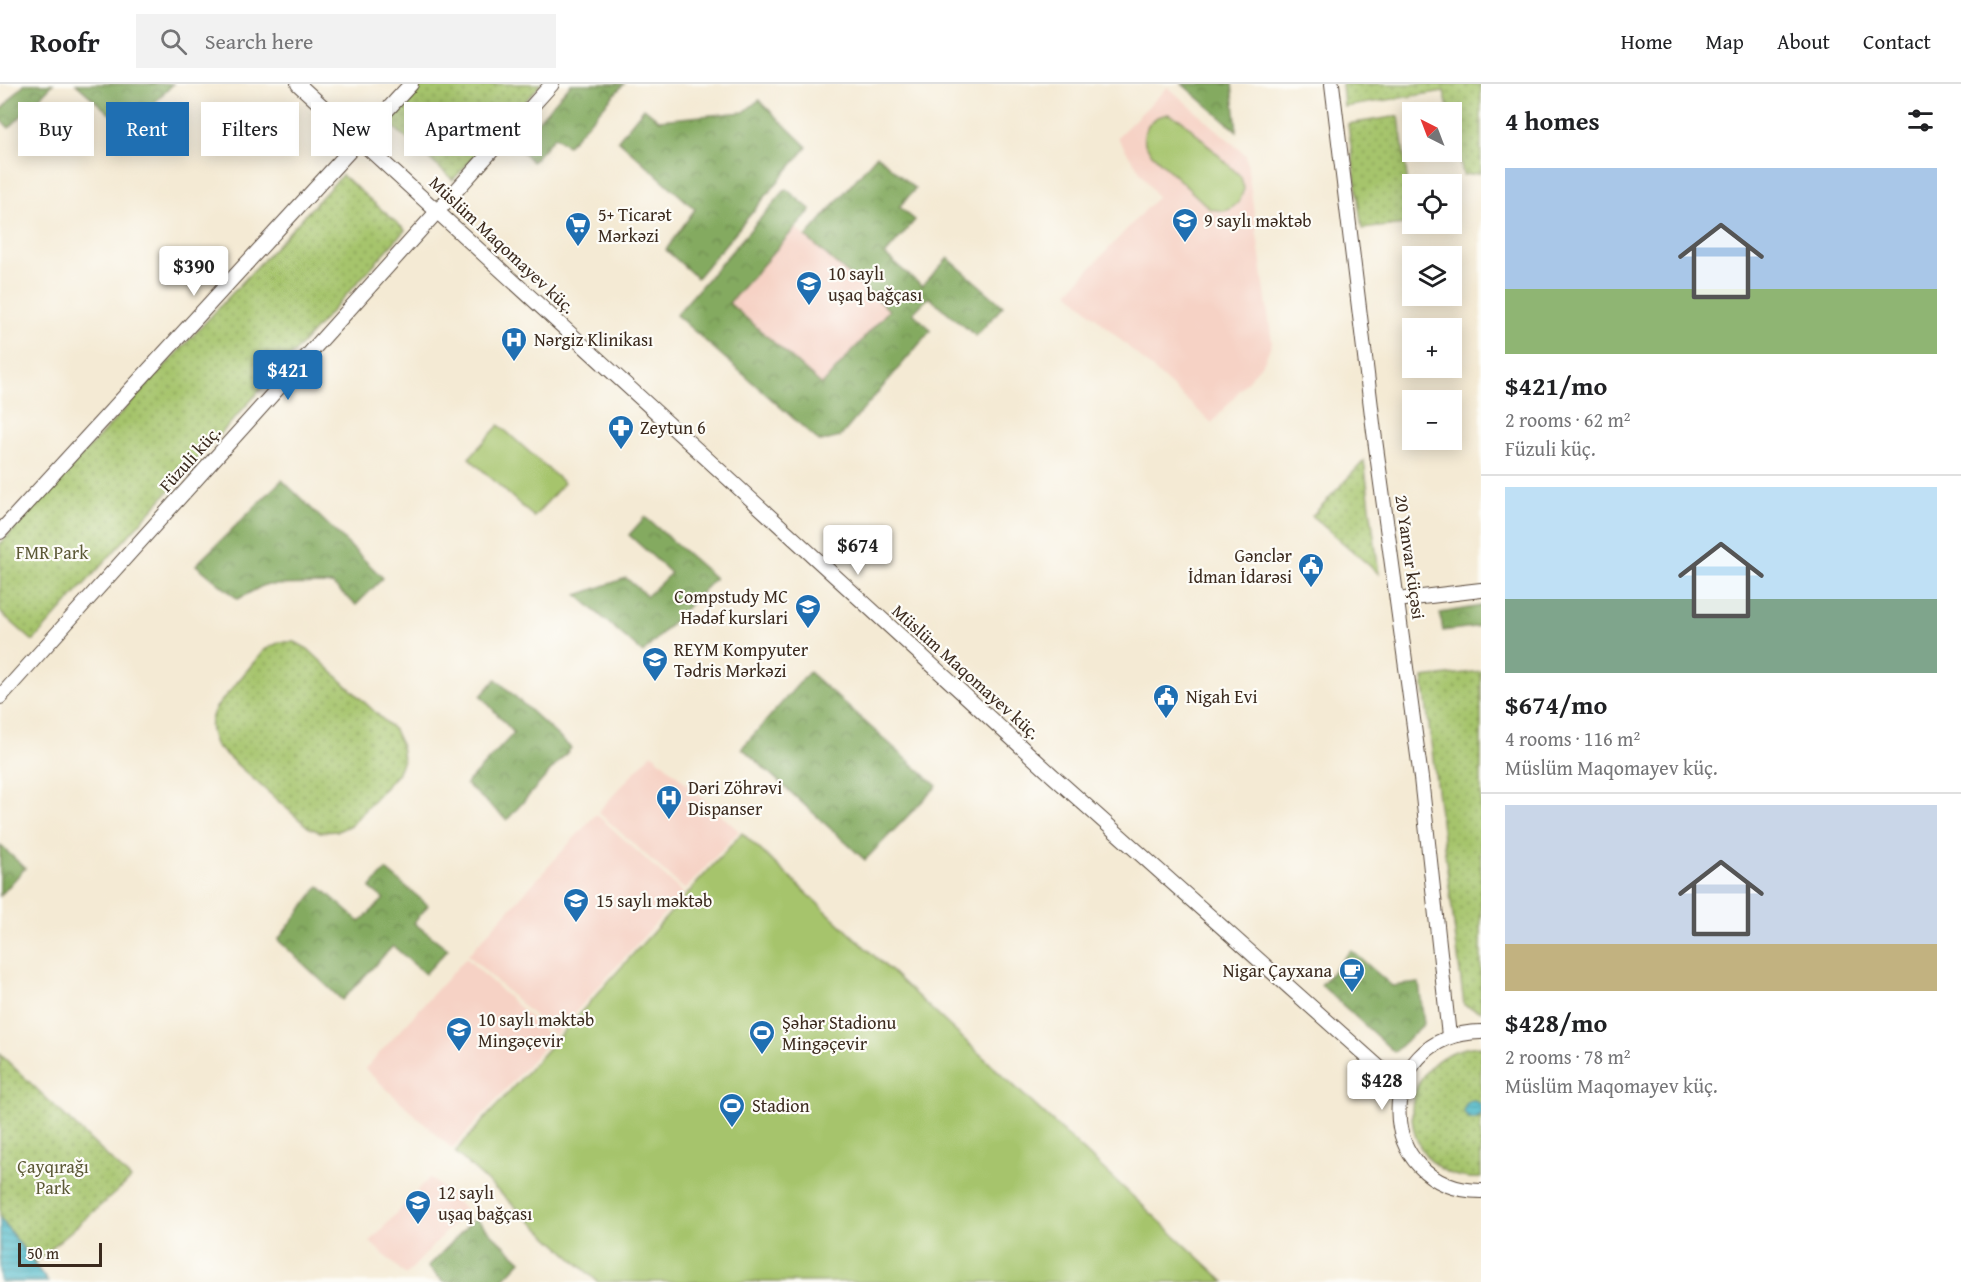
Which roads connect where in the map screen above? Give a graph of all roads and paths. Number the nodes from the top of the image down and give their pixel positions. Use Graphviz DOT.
graph roads {
  1 [pos="298,84"];
  2 [pos="411,84"];
  3 [pos="552,84"];
  4 [pos="1332,84"];
  5 [pos="318,102"];
  6 [pos="392,105"];
  7 [pos="345,156"];
  8 [pos="378,156"];
  9 [pos="437,210"];
  10 [pos="0,532"];
  11 [pos="1481,590"];
  12 [pos="1406,599"];
  13 [pos="0,697"];
  14 [pos="1481,1032"];
  15 [pos="1449,1036"];
  16 [pos="1401,1087"];
  17 [pos="1481,1191"];
  1 -- 5 [label="main road, Müslüm Maqomayev küç."];
  2 -- 6 [label="main road"];
  3 -- 9 [label="main road, Füzuli küç."];
  4 -- 15 [label="main road, 20 Yanvar küçəsi"];
  7 -- 10 [label="main road"];
  8 -- 9 [label="main road, Müslüm Maqomayev küç."];
  9 -- 13 [label="main road, Füzuli küç."];
  9 -- 16 [label="main road, Müslüm Maqomayev küç."];
  11 -- 12 [label="main road"];
  14 -- 15 [label="main road"];
  15 -- 16 [label="main road"];
  16 -- 17 [label="main road"];
}
